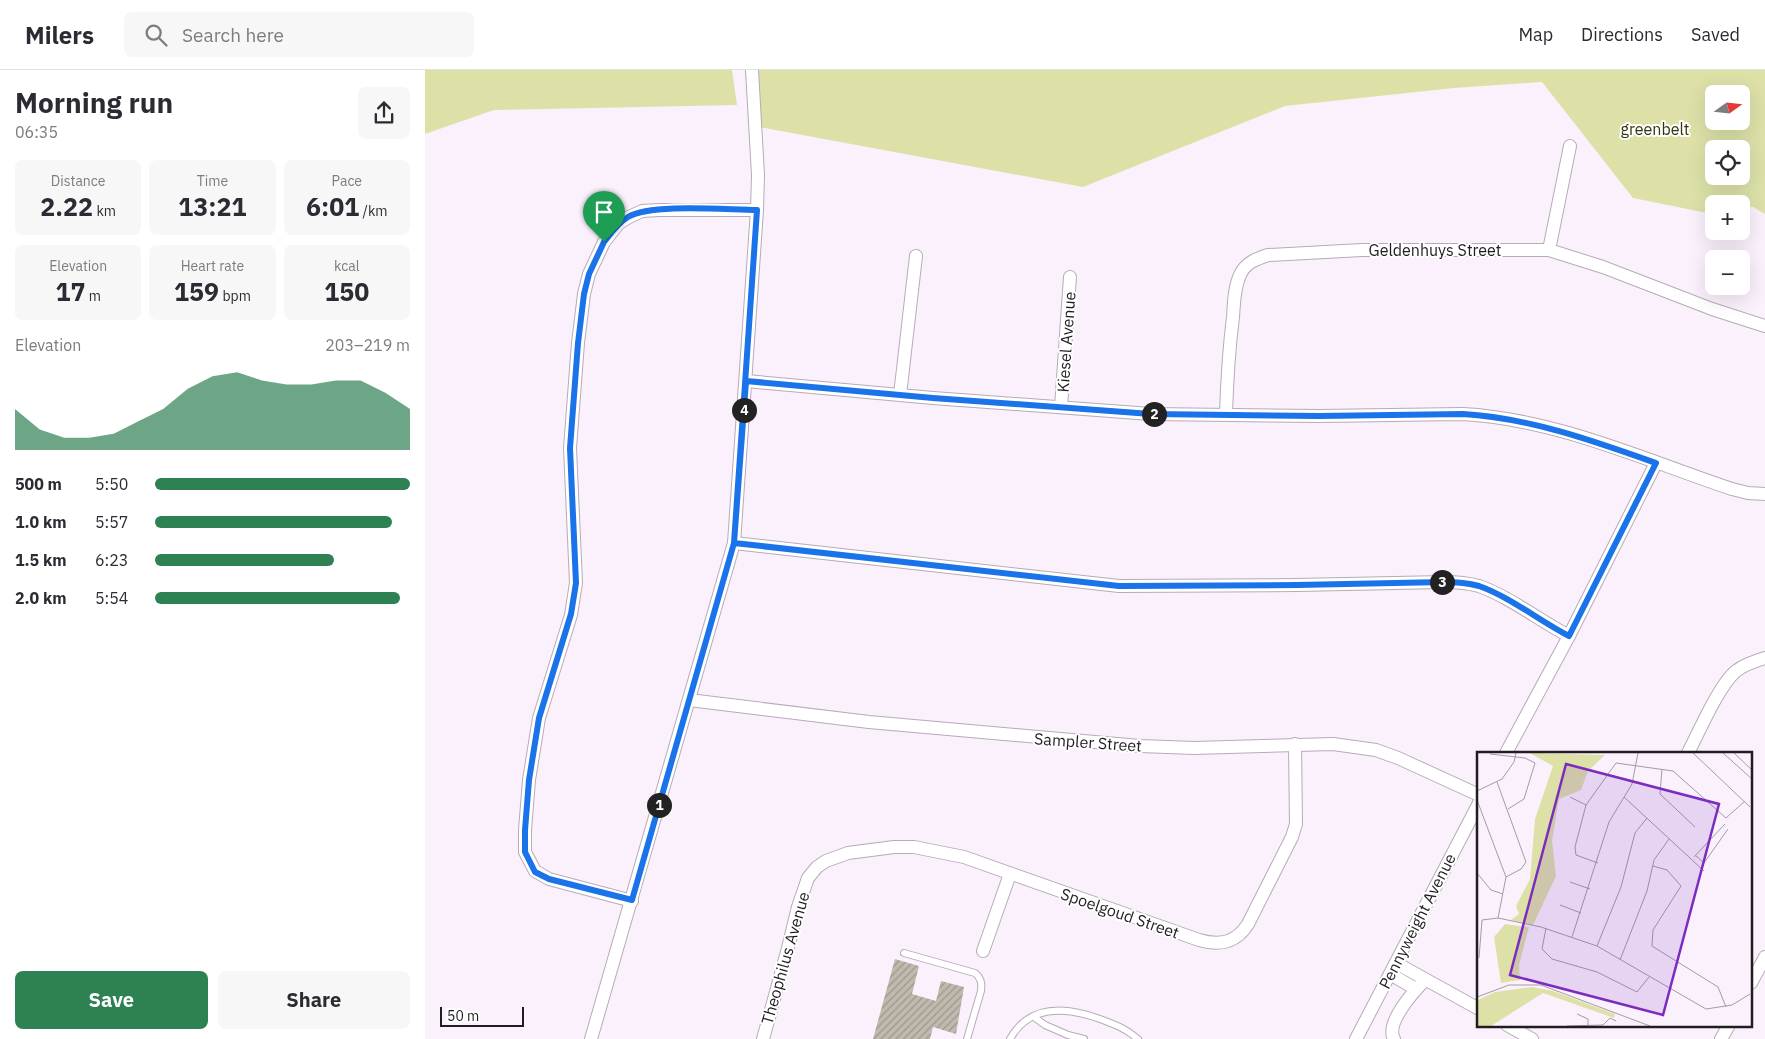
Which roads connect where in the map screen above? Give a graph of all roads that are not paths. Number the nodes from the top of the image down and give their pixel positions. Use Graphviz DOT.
graph roads {
  1 [pos="752,70"];
  2 [pos="1570,146"];
  3 [pos="757,210"];
  4 [pos="1549,250"];
  5 [pos="916,256"];
  6 [pos="1070,277"];
  7 [pos="1765,326"];
  8 [pos="746,381"];
  9 [pos="900,395"];
  10 [pos="1061,407"];
  11 [pos="1226,414"];
  12 [pos="1656,463"];
  13 [pos="1765,494"];
  14 [pos="734,543"];
  15 [pos="1569,636"];
  16 [pos="1765,658"];
  17 [pos="689,700"];
  18 [pos="1295,744"];
  19 [pos="1506,752"];
  20 [pos="1689,752"];
  21 [pos="1477,794"];
  22 [pos="1477,806"];
  23 [pos="1010,874"];
  24 [pos="808,878"];
  25 [pos="632,900"];
  26 [pos="983,951"];
  27 [pos="903,953"];
  28 [pos="1765,957"];
  29 [pos="1395,963"];
  30 [pos="1389,974"];
  31 [pos="1405,975"];
  32 [pos="1753,979"];
  33 [pos="1421,984"];
  34 [pos="1477,1008"];
  35 [pos="1034,1017"];
  36 [pos="1509,1026"];
  37 [pos="1728,1026"];
  38 [pos="591,1039"];
  39 [pos="763,1039"];
  40 [pos="967,1039"];
  41 [pos="1010,1039"];
  42 [pos="1084,1039"];
  43 [pos="1138,1039"];
  44 [pos="1356,1039"];
  45 [pos="1394,1039"];
  46 [pos="1532,1039"];
  47 [pos="1721,1039"];
  1 -- 3 [label="street"];
  2 -- 4 [label="street"];
  3 -- 8 [label="street"];
  3 -- 25 [label="street"];
  4 -- 7 [label="street, Geldenhuys Street"];
  4 -- 11 [label="street, Geldenhuys Street"];
  5 -- 9 [label="street"];
  6 -- 10 [label="street, Kiesel Avenue"];
  8 -- 9 [label="street"];
  8 -- 14 [label="street"];
  9 -- 10 [label="street"];
  10 -- 11 [label="street"];
  11 -- 12 [label="street"];
  12 -- 13 [label="street"];
  12 -- 15 [label="street"];
  14 -- 15 [label="street"];
  14 -- 17 [label="street"];
  15 -- 19 [label="street"];
  16 -- 20 [label="street"];
  17 -- 18 [label="street, Sampler Street"];
  17 -- 25 [label="street"];
  18 -- 21 [label="street, Sampler Street"];
  18 -- 23 [label="street, Spoelgoud Street"];
  22 -- 29 [label="street, Pennyweight Avenue"];
  23 -- 24 [label="street, Spoelgoud Street"];
  23 -- 26 [label="street"];
  24 -- 39 [label="street, Theophilus Avenue"];
  25 -- 38 [label="street"];
  27 -- 40 [label="lane"];
  28 -- 32 [label="street"];
  29 -- 30 [label="street, Pennyweight Avenue"];
  29 -- 31 [label="street"];
  30 -- 31 [label="street"];
  30 -- 44 [label="street, Pennyweight Avenue"];
  31 -- 33 [label="street"];
  33 -- 34 [label="street"];
  33 -- 45 [label="street"];
  35 -- 41 [label="lane"];
  35 -- 42 [label="lane"];
  35 -- 43 [label="lane"];
  36 -- 46 [label="street"];
  37 -- 47 [label="street"];
}
